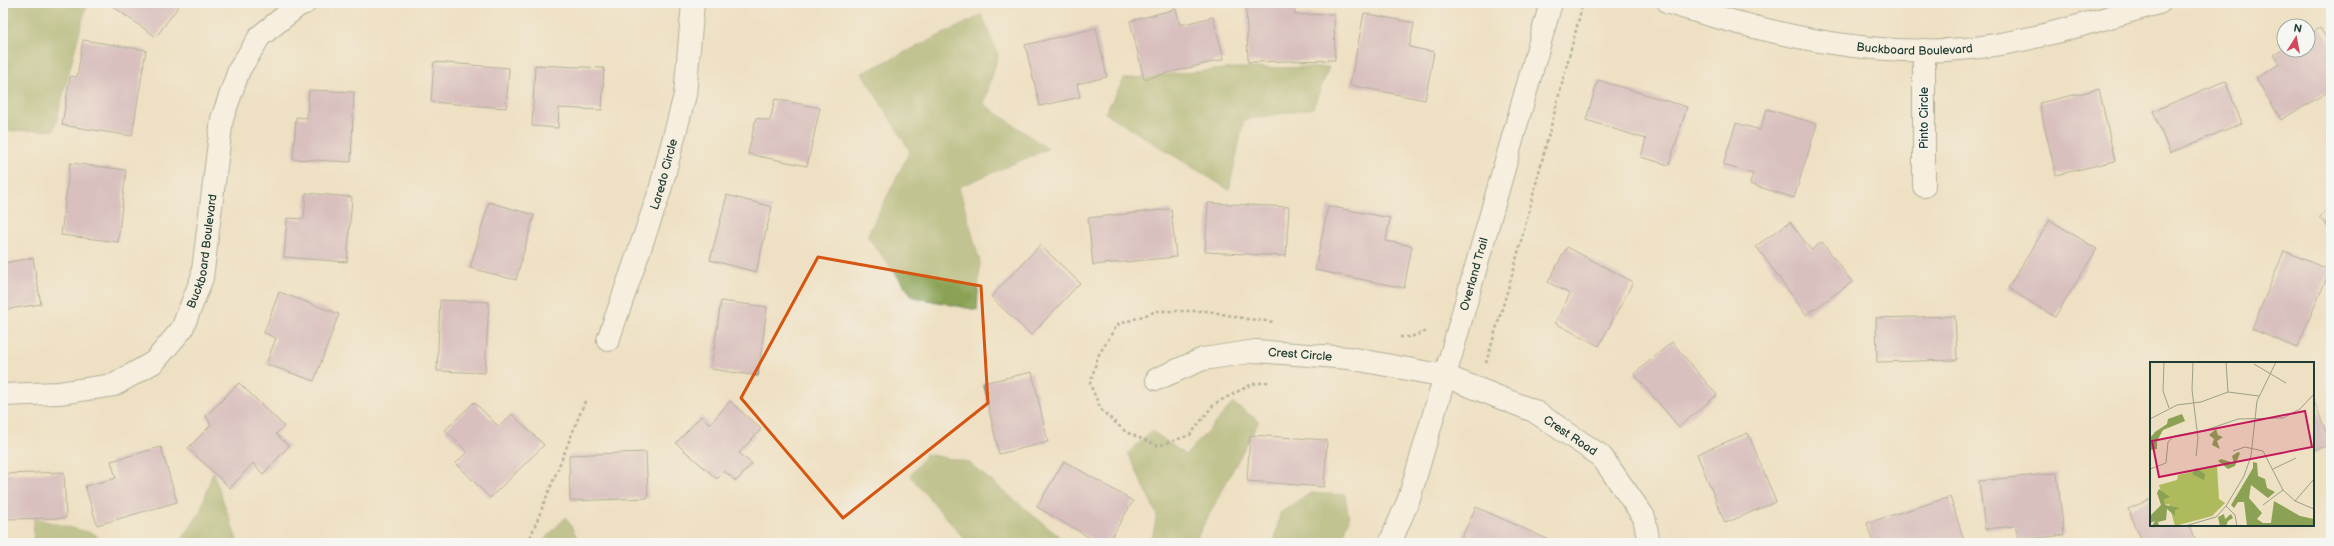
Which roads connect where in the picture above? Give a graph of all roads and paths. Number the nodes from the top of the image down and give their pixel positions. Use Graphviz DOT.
graph roads {
  1 [pos="306,3"];
  2 [pos="693,3"];
  3 [pos="1550,3"];
  4 [pos="1583,3"];
  5 [pos="1669,3"];
  6 [pos="2159,3"];
  7 [pos="1924,50"];
  8 [pos="1924,186"];
  9 [pos="608,340"];
  10 [pos="1446,376"];
  11 [pos="1157,379"];
  12 [pos="1482,390"];
  13 [pos="3,395"];
  14 [pos="586,399"];
  15 [pos="528,543"];
  16 [pos="1390,543"];
  17 [pos="1649,543"];
  1 -- 13 [label="street, Buckboard Boulevard"];
  2 -- 9 [label="street, Laredo Circle"];
  3 -- 10 [label="street, Overland Trail"];
  4 -- 12 [label="path"];
  5 -- 7 [label="street, Buckboard Boulevard"];
  6 -- 7 [label="street, Buckboard Boulevard"];
  7 -- 8 [label="street, Pinto Circle"];
  10 -- 11 [label="street, Crest Circle"];
  10 -- 12 [label="street, Crest Road"];
  10 -- 16 [label="street, Overland Trail"];
  12 -- 17 [label="street, Crest Road"];
  14 -- 15 [label="path"];
}
